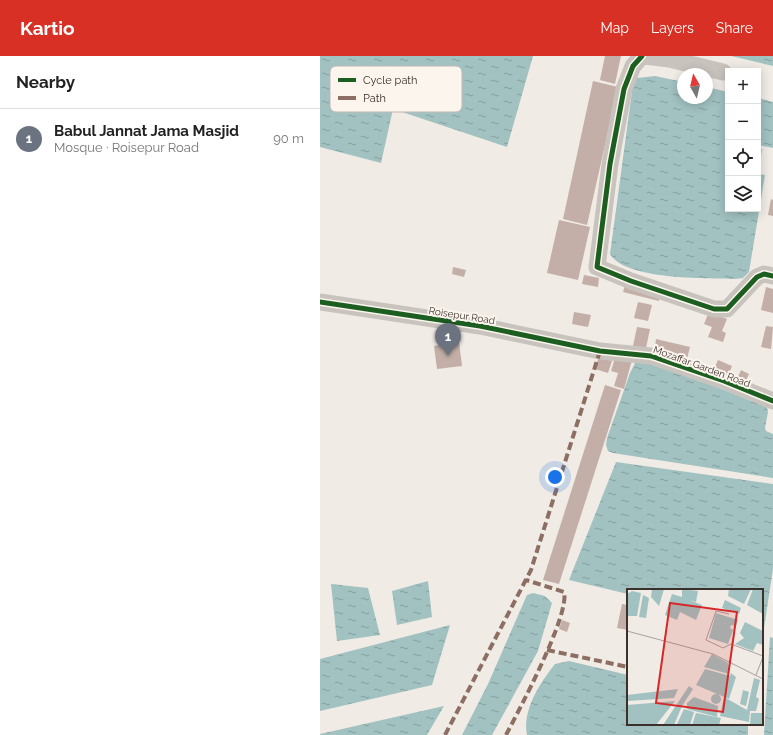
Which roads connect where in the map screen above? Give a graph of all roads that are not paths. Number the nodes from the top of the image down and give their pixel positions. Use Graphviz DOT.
graph roads {
  1 [pos="642,56"];
  2 [pos="645,56"];
  3 [pos="723,72"];
  4 [pos="773,276"];
  5 [pos="320,302"];
  6 [pos="600,351"];
  7 [pos="773,401"];
  1 -- 4 [label="street"];
  2 -- 3 [label="street"];
  5 -- 6 [label="street, Roisepur Road"];
  6 -- 7 [label="street, Mozaffar Garden Road"];
}
